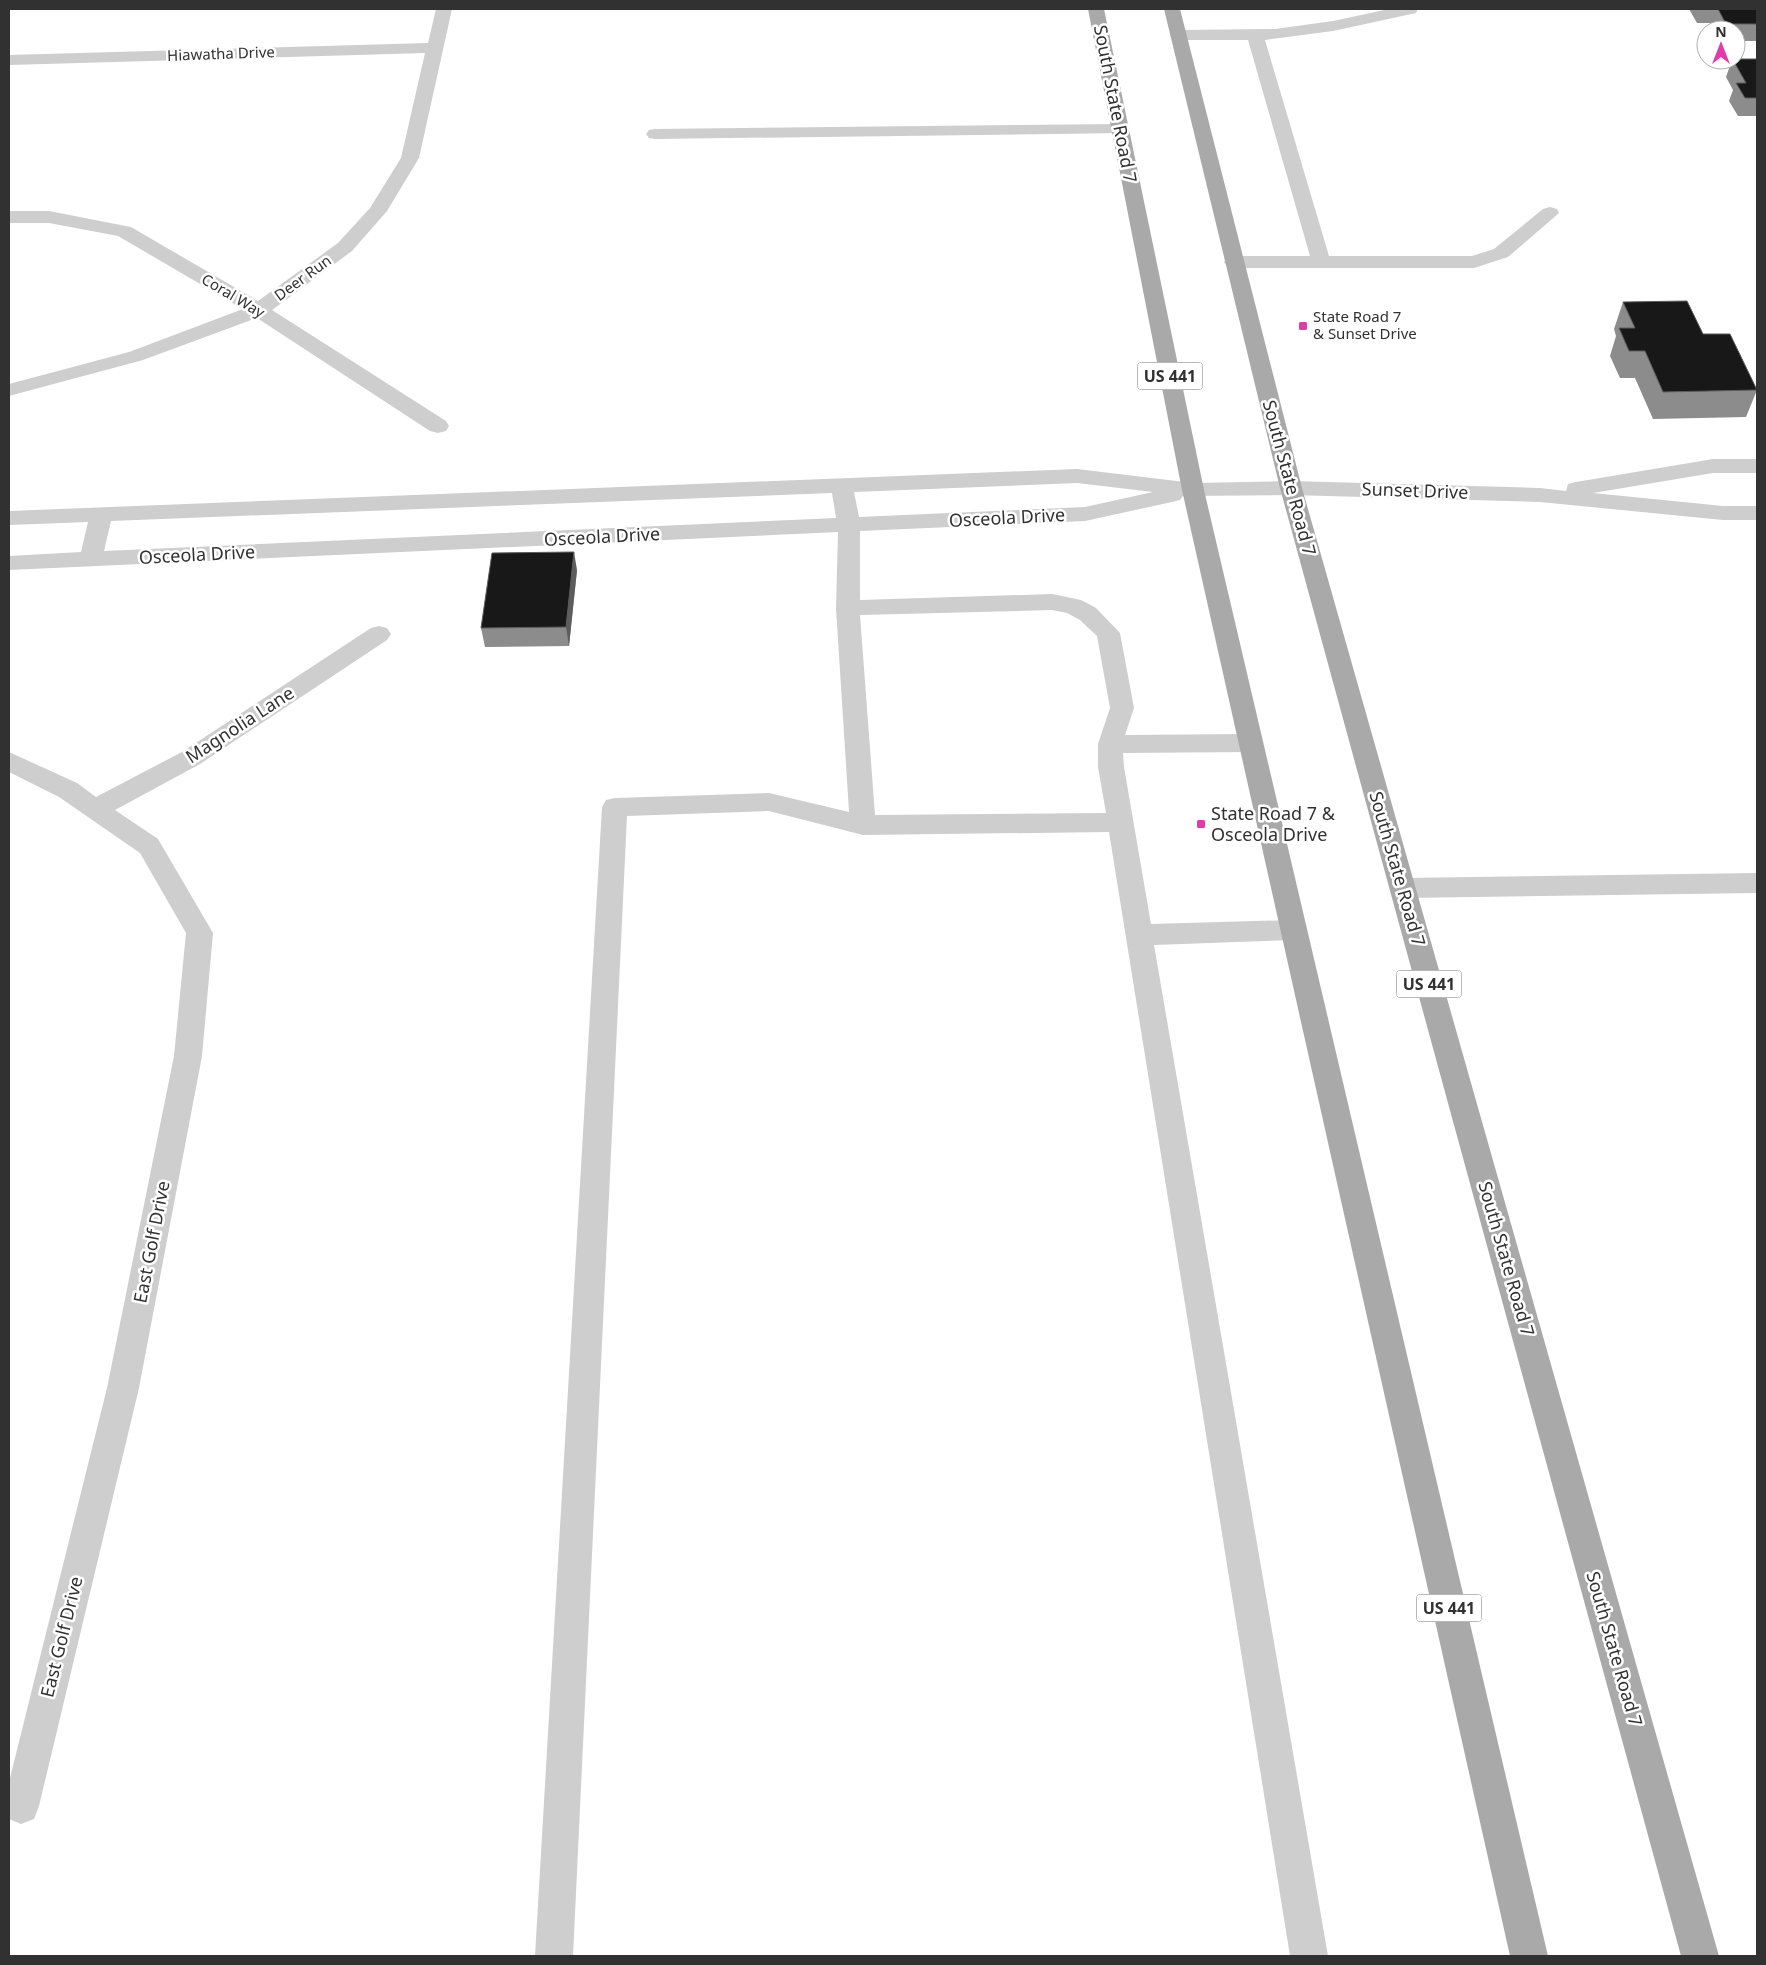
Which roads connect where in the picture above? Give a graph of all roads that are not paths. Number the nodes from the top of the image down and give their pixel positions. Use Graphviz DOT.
graph roads {
  1 [pos="444,9"];
  2 [pos="1096,9"];
  3 [pos="1172,9"];
  4 [pos="1410,9"];
  5 [pos="1178,35"];
  6 [pos="1255,35"];
  7 [pos="434,48"];
  8 [pos="9,60"];
  9 [pos="1120,129"];
  10 [pos="655,134"];
  11 [pos="1550,213"];
  12 [pos="9,217"];
  13 [pos="1234,262"];
  14 [pos="1321,262"];
  15 [pos="259,310"];
  16 [pos="9,390"];
  17 [pos="438,426"];
  18 [pos="1757,466"];
  19 [pos="842,486"];
  20 [pos="1291,488"];
  21 [pos="1193,490"];
  22 [pos="705,492"];
  23 [pos="1540,495"];
  24 [pos="101,514"];
  25 [pos="1757,514"];
  26 [pos="9,518"];
  27 [pos="848,526"];
  28 [pos="704,532"];
  29 [pos="91,559"];
  30 [pos="9,563"];
  31 [pos="848,608"];
  32 [pos="379,634"];
  33 [pos="1110,744"];
  34 [pos="1251,744"];
  35 [pos="9,761"];
  36 [pos="95,809"];
  37 [pos="1120,822"];
  38 [pos="863,825"];
  39 [pos="1757,883"];
  40 [pos="1403,888"];
  41 [pos="1294,930"];
  42 [pos="1139,935"];
  43 [pos="21,1806"];
  44 [pos="554,1956"];
  45 [pos="1309,1956"];
  46 [pos="1529,1956"];
  47 [pos="1700,1956"];
  1 -- 7 [label="street, Deer Run"];
  2 -- 9 [label="main road, South State Road 7 / US 441"];
  3 -- 5 [label="main road, South State Road 7 / US 441"];
  4 -- 6 [label="street"];
  5 -- 6 [label="street"];
  5 -- 13 [label="main road, South State Road 7 / US 441"];
  6 -- 14 [label="street"];
  7 -- 8 [label="street, Hiawatha Drive"];
  7 -- 15 [label="street, Deer Run"];
  9 -- 10 [label="street"];
  9 -- 21 [label="main road, South State Road 7 / US 441"];
  11 -- 14 [label="street"];
  12 -- 15 [label="street, Coral Way"];
  13 -- 14 [label="street"];
  13 -- 20 [label="main road, South State Road 7 / US 441"];
  15 -- 16 [label="street, Deer Run"];
  15 -- 17 [label="street, Coral Way"];
  18 -- 23 [label="street, Sunset Drive"];
  19 -- 21 [label="street, Osceola Drive"];
  19 -- 22 [label="street, Osceola Drive"];
  19 -- 27 [label="street"];
  20 -- 21 [label="street, Osceola Drive"];
  20 -- 23 [label="street, Sunset Drive"];
  20 -- 40 [label="main road, South State Road 7 / US 441"];
  21 -- 27 [label="street, Osceola Drive"];
  21 -- 34 [label="main road, South State Road 7 / US 441"];
  22 -- 24 [label="street, Osceola Drive"];
  22 -- 28 [label="street"];
  23 -- 25 [label="street, Sunset Drive"];
  24 -- 26 [label="street, Osceola Drive"];
  24 -- 29 [label="street"];
  27 -- 28 [label="street, Osceola Drive"];
  27 -- 31 [label="street"];
  28 -- 29 [label="street, Osceola Drive"];
  29 -- 30 [label="street, Osceola Drive"];
  31 -- 33 [label="street"];
  31 -- 38 [label="street"];
  32 -- 36 [label="street, Magnolia Lane"];
  33 -- 34 [label="street"];
  33 -- 37 [label="street"];
  34 -- 41 [label="main road, South State Road 7 / US 441"];
  35 -- 36 [label="street, East Golf Drive"];
  36 -- 43 [label="street, East Golf Drive"];
  37 -- 38 [label="street"];
  37 -- 42 [label="street"];
  38 -- 44 [label="street"];
  39 -- 40 [label="street"];
  40 -- 47 [label="main road, South State Road 7 / US 441"];
  41 -- 42 [label="street"];
  41 -- 46 [label="main road, South State Road 7 / US 441"];
  42 -- 45 [label="street"];
}
